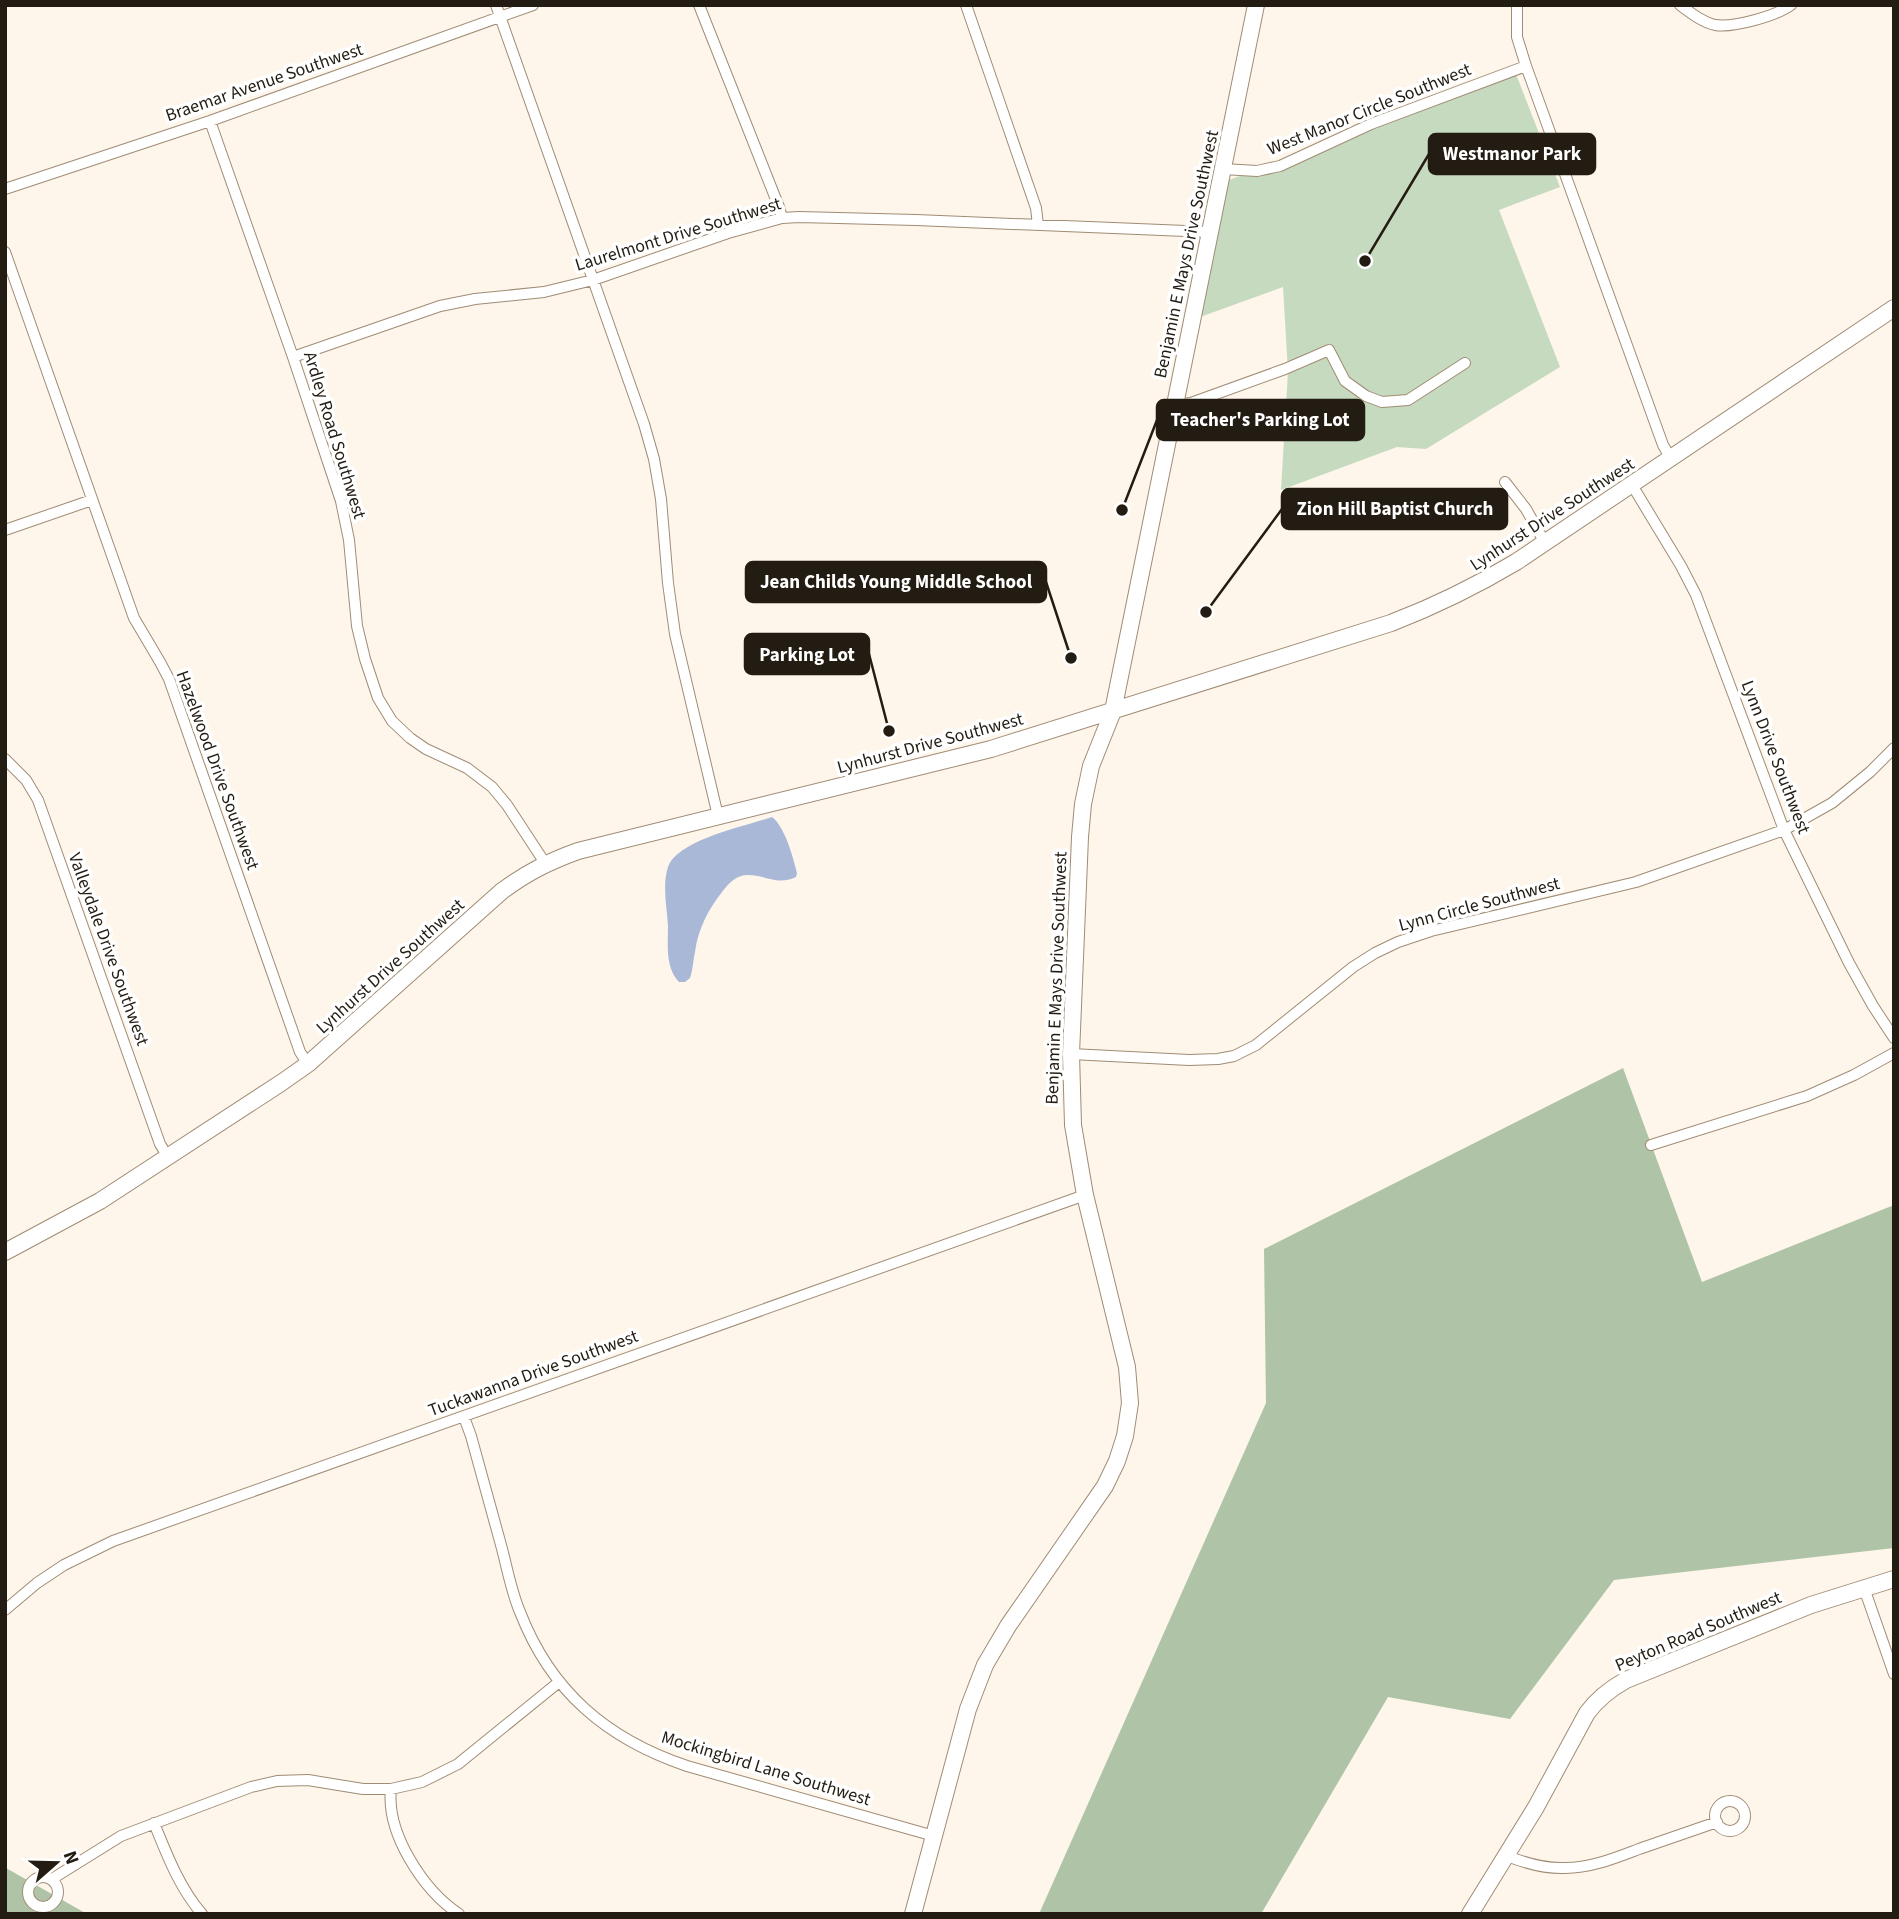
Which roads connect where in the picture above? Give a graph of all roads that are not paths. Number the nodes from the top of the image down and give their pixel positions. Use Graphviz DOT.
graph roads {
  1 [pos="533,5"];
  2 [pos="699,5"];
  3 [pos="966,5"];
  4 [pos="1256,5"];
  5 [pos="1517,5"];
  6 [pos="1680,5"];
  7 [pos="1791,5"];
  8 [pos="498,11"];
  9 [pos="1526,66"];
  10 [pos="210,121"];
  11 [pos="1223,169"];
  12 [pos="5,189"];
  13 [pos="782,218"];
  14 [pos="1038,225"];
  15 [pos="1210,232"];
  16 [pos="5,252"];
  17 [pos="593,280"];
  18 [pos="1893,312"];
  19 [pos="293,358"];
  20 [pos="1465,363"];
  21 [pos="1175,405"];
  22 [pos="1671,459"];
  23 [pos="1505,482"];
  24 [pos="1632,485"];
  25 [pos="92,499"];
  26 [pos="5,530"];
  27 [pos="1545,543"];
  28 [pos="1113,711"];
  29 [pos="1894,748"];
  30 [pos="5,760"];
  31 [pos="718,816"];
  32 [pos="1784,830"];
  33 [pos="545,863"];
  34 [pos="1894,1038"];
  35 [pos="1894,1053"];
  36 [pos="1071,1054"];
  37 [pos="308,1064"];
  38 [pos="1651,1145"];
  39 [pos="168,1157"];
  40 [pos="1085,1195"];
  41 [pos="5,1252"];
  42 [pos="464,1417"];
  43 [pos="1894,1579"];
  44 [pos="1864,1588"];
  45 [pos="5,1610"];
  46 [pos="1894,1674"];
  47 [pos="559,1682"];
  48 [pos="391,1790"];
  49 [pos="1717,1822"];
  50 [pos="154,1823"];
  51 [pos="934,1836"];
  52 [pos="1507,1856"];
  53 [pos="52,1879"];
  54 [pos="202,1914"];
  55 [pos="459,1914"];
  56 [pos="913,1914"];
  57 [pos="1469,1914"];
  1 -- 8 [label="street, Braemar Avenue Southwest"];
  2 -- 13 [label="street"];
  3 -- 14 [label="street"];
  4 -- 11 [label="street, Benjamin E Mays Drive Southwest"];
  5 -- 9 [label="street"];
  6 -- 7 [label="street"];
  8 -- 10 [label="street, Braemar Avenue Southwest"];
  8 -- 17 [label="street"];
  9 -- 11 [label="street, West Manor Circle Southwest"];
  9 -- 22 [label="street"];
  10 -- 12 [label="street, Braemar Avenue Southwest"];
  10 -- 19 [label="street, Ardley Road Southwest"];
  11 -- 15 [label="street, Benjamin E Mays Drive Southwest"];
  13 -- 14 [label="street, Laurelmont Drive Southwest"];
  13 -- 17 [label="street, Laurelmont Drive Southwest"];
  14 -- 15 [label="street, Laurelmont Drive Southwest"];
  15 -- 21 [label="street, Benjamin E Mays Drive Southwest"];
  16 -- 25 [label="street, Hazelwood Drive Southwest"];
  17 -- 19 [label="street, Laurelmont Drive Southwest"];
  17 -- 31 [label="street"];
  18 -- 22 [label="street, Lynhurst Drive Southwest"];
  19 -- 33 [label="street, Ardley Road Southwest"];
  20 -- 21 [label="street"];
  21 -- 28 [label="street, Benjamin E Mays Drive Southwest"];
  22 -- 24 [label="street, Lynhurst Drive Southwest"];
  23 -- 27 [label="street"];
  24 -- 27 [label="street, Lynhurst Drive Southwest"];
  24 -- 32 [label="street, Lynn Drive Southwest"];
  25 -- 26 [label="street"];
  25 -- 37 [label="street, Hazelwood Drive Southwest"];
  27 -- 28 [label="street, Lynhurst Drive Southwest"];
  28 -- 31 [label="street, Lynhurst Drive Southwest"];
  28 -- 36 [label="street, Benjamin E Mays Drive Southwest"];
  29 -- 32 [label="street, Lynn Circle Southwest"];
  30 -- 39 [label="street, Valleydale Drive Southwest"];
  31 -- 33 [label="street, Lynhurst Drive Southwest"];
  32 -- 34 [label="street, Lynn Drive Southwest"];
  32 -- 36 [label="street, Lynn Circle Southwest"];
  33 -- 37 [label="street, Lynhurst Drive Southwest"];
  35 -- 38 [label="street"];
  36 -- 40 [label="street, Benjamin E Mays Drive Southwest"];
  37 -- 39 [label="street, Lynhurst Drive Southwest"];
  39 -- 41 [label="street, Lynhurst Drive Southwest"];
  40 -- 42 [label="street, Tuckawanna Drive Southwest"];
  40 -- 51 [label="street, Benjamin E Mays Drive Southwest"];
  42 -- 45 [label="street, Tuckawanna Drive Southwest"];
  42 -- 47 [label="street, Mockingbird Lane Southwest"];
  43 -- 44 [label="street, Peyton Road Southwest"];
  44 -- 46 [label="street"];
  44 -- 52 [label="street, Peyton Road Southwest"];
  47 -- 48 [label="street"];
  47 -- 51 [label="street, Mockingbird Lane Southwest"];
  48 -- 50 [label="street"];
  48 -- 55 [label="street"];
  49 -- 52 [label="street"];
  50 -- 53 [label="street"];
  50 -- 54 [label="street"];
  51 -- 56 [label="street, Benjamin E Mays Drive Southwest"];
  52 -- 57 [label="street, Peyton Road Southwest"];
}
